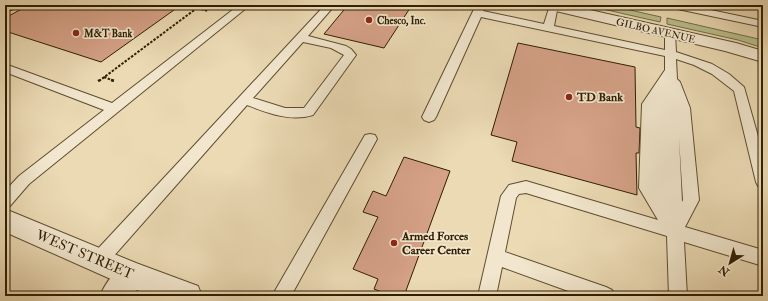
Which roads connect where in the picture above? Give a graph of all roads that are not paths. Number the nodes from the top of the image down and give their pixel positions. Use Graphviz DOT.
graph roads {
  1 [pos="17,5"];
  2 [pos="245,5"];
  3 [pos="330,5"];
  4 [pos="673,5"];
  5 [pos="557,6"];
  6 [pos="5,9"];
  7 [pos="479,9"];
  8 [pos="763,24"];
  9 [pos="548,28"];
  10 [pos="670,33"];
  11 [pos="300,38"];
  12 [pos="670,54"];
  13 [pos="763,57"];
  14 [pos="5,68"];
  15 [pos="670,72"];
  16 [pos="244,100"];
  17 [pos="114,109"];
  18 [pos="429,117"];
  19 [pos="370,140"];
  20 [pos="763,182"];
  21 [pos="5,201"];
  22 [pos="5,220"];
  23 [pos="675,232"];
  24 [pos="496,257"];
  25 [pos="763,258"];
  26 [pos="99,260"];
  27 [pos="132,275"];
  28 [pos="114,296"];
  29 [pos="188,296"];
  30 [pos="281,296"];
  31 [pos="487,296"];
  32 [pos="606,296"];
  33 [pos="678,296"];
  1 -- 6 [label="lane"];
  2 -- 17 [label="lane"];
  3 -- 11 [label="lane"];
  4 -- 8 [label="lane"];
  5 -- 9 [label="lane"];
  5 -- 10 [label="street, GILBO AVENUE"];
  7 -- 9 [label="lane"];
  7 -- 18 [label="lane"];
  9 -- 12 [label="lane"];
  10 -- 12 [label="lane"];
  10 -- 13 [label="street, GILBO AVENUE"];
  11 -- 16 [label="lane"];
  11 -- 16 [label="lane"];
  12 -- 15 [label="lane"];
  12 -- 20 [label="lane"];
  14 -- 17 [label="lane"];
  15 -- 23 [label="lane"];
  15 -- 23 [label="lane"];
  16 -- 26 [label="lane"];
  17 -- 21 [label="lane"];
  19 -- 30 [label="lane"];
  22 -- 26 [label="street, WEST STREET"];
  23 -- 24 [label="lane"];
  23 -- 25 [label="lane"];
  23 -- 33 [label="lane"];
  24 -- 31 [label="lane"];
  24 -- 32 [label="lane"];
  26 -- 27 [label="street, WEST STREET"];
  27 -- 28 [label="street"];
  27 -- 29 [label="street, WEST STREET"];
}
